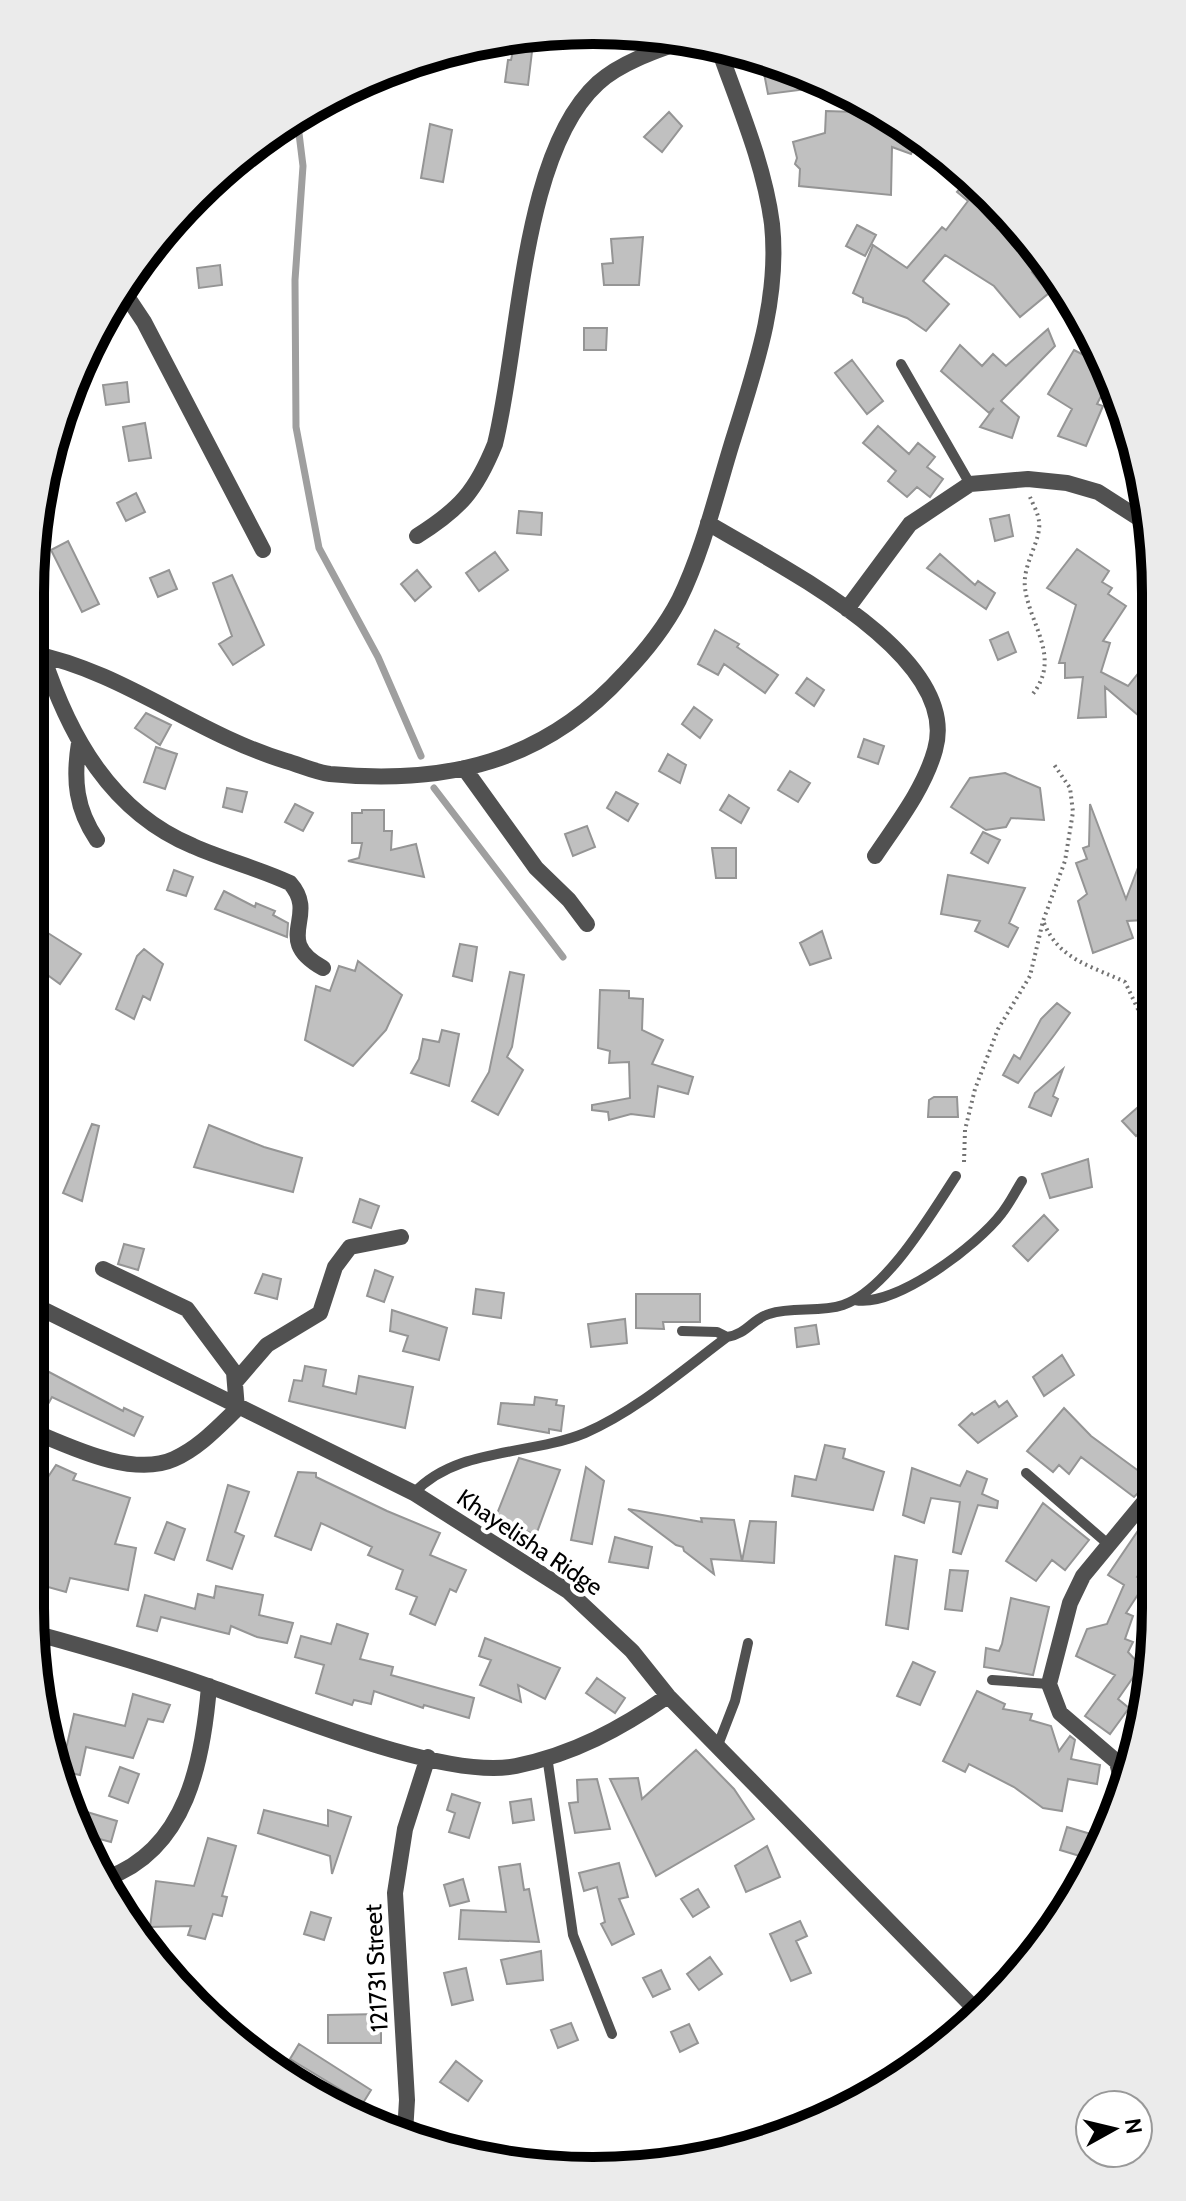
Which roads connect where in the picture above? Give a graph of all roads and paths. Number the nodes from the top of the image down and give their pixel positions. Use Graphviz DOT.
graph roads {
  1 [pos="664,49"];
  2 [pos="723,60"];
  3 [pos="129,300"];
  4 [pos="901,364"];
  5 [pos="1028,479"];
  6 [pos="970,484"];
  7 [pos="1136,517"];
  8 [pos="708,523"];
  9 [pos="417,536"];
  10 [pos="263,550"];
  11 [pos="847,609"];
  12 [pos="44,656"];
  13 [pos="44,670"];
  14 [pos="1032,695"];
  15 [pos="79,743"];
  16 [pos="1053,763"];
  17 [pos="464,768"];
  18 [pos="97,840"];
  19 [pos="875,856"];
  20 [pos="1043,921"];
  21 [pos="587,924"];
  22 [pos="323,968"];
  23 [pos="1142,1018"];
  24 [pos="956,1176"];
  25 [pos="1022,1181"];
  26 [pos="401,1237"];
  27 [pos="103,1269"];
  28 [pos="855,1300"];
  29 [pos="44,1310"];
  30 [pos="682,1331"];
  31 [pos="727,1337"];
  32 [pos="236,1381"];
  33 [pos="237,1409"];
  34 [pos="44,1436"];
  35 [pos="1026,1473"];
  36 [pos="414,1493"];
  37 [pos="1142,1504"];
  38 [pos="1108,1544"];
  39 [pos="45,1636"];
  40 [pos="748,1643"];
  41 [pos="992,1680"];
  42 [pos="1049,1684"];
  43 [pos="209,1686"];
  44 [pos="668,1696"];
  45 [pos="718,1745"];
  46 [pos="547,1756"];
  47 [pos="428,1757"];
  48 [pos="1118,1767"];
  49 [pos="114,1874"];
  50 [pos="971,2005"];
  51 [pos="612,2034"];
  52 [pos="406,2124"];
  1 -- 9 [label="street"];
  2 -- 8 [label="street"];
  3 -- 10 [label="street"];
  4 -- 6 [label="lane"];
  5 -- 6 [label="street"];
  5 -- 7 [label="street"];
  5 -- 14 [label="path"];
  6 -- 11 [label="street"];
  8 -- 11 [label="street"];
  8 -- 17 [label="street"];
  11 -- 19 [label="street"];
  12 -- 17 [label="street"];
  13 -- 15 [label="street"];
  15 -- 18 [label="street"];
  15 -- 22 [label="street"];
  16 -- 20 [label="path"];
  17 -- 21 [label="street"];
  20 -- 23 [label="path"];
  20 -- 24 [label="path"];
  24 -- 28 [label="lane"];
  25 -- 28 [label="lane"];
  26 -- 32 [label="street"];
  27 -- 32 [label="street"];
  28 -- 31 [label="lane"];
  29 -- 33 [label="street, Khayelisha Ridge"];
  30 -- 31 [label="lane"];
  31 -- 36 [label="lane"];
  32 -- 33 [label="street"];
  33 -- 34 [label="street"];
  33 -- 36 [label="street, Khayelisha Ridge"];
  35 -- 38 [label="lane"];
  36 -- 44 [label="street, Khayelisha Ridge"];
  37 -- 38 [label="street"];
  38 -- 42 [label="street"];
  39 -- 43 [label="street"];
  40 -- 45 [label="lane"];
  41 -- 42 [label="lane"];
  42 -- 48 [label="street"];
  43 -- 47 [label="street"];
  43 -- 49 [label="street"];
  44 -- 45 [label="street, Khayelisha Ridge"];
  44 -- 46 [label="street"];
  45 -- 50 [label="street, Khayelisha Ridge"];
  46 -- 47 [label="street"];
  46 -- 51 [label="lane"];
  47 -- 52 [label="street, 121731 Street"];
}
